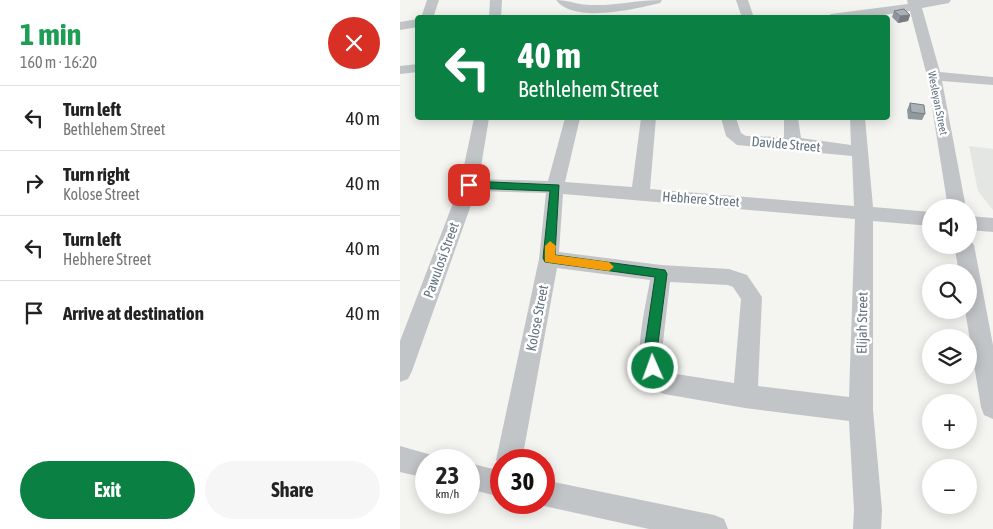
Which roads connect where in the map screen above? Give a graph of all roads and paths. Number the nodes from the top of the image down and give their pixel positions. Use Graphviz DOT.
graph roads {
  1 [pos="433,0"];
  2 [pos="496,0"];
  3 [pos="562,0"];
  4 [pos="656,0"];
  5 [pos="742,0"];
  6 [pos="854,0"];
  7 [pos="944,0"];
  8 [pos="915,3"];
  9 [pos="624,12"];
  10 [pos="860,14"];
  11 [pos="429,15"];
  12 [pos="495,15"];
  13 [pos="747,15"];
  14 [pos="853,15"];
  15 [pos="415,24"];
  16 [pos="400,26"];
  17 [pos="415,68"];
  18 [pos="400,70"];
  19 [pos="934,76"];
  20 [pos="993,81"];
  21 [pos="480,120"];
  22 [pos="572,120"];
  23 [pos="649,120"];
  24 [pos="730,120"];
  25 [pos="790,120"];
  26 [pos="858,120"];
  27 [pos="793,143"];
  28 [pos="859,151"];
  29 [pos="469,185"];
  30 [pos="555,187"];
  31 [pos="640,194"];
  32 [pos="955,199"];
  33 [pos="864,212"];
  34 [pos="922,218"];
  35 [pos="977,224"];
  36 [pos="993,226"];
  37 [pos="966,254"];
  38 [pos="549,258"];
  39 [pos="661,274"];
  40 [pos="400,371"];
  41 [pos="745,396"];
  42 [pos="993,407"];
  43 [pos="861,410"];
  44 [pos="511,449"];
  45 [pos="400,459"];
  46 [pos="415,462"];
  47 [pos="555,495"];
  48 [pos="714,529"];
  49 [pos="867,529"];
  1 -- 11 [label="street"];
  2 -- 12 [label="street"];
  3 -- 9 [label="street"];
  4 -- 9 [label="street"];
  5 -- 13 [label="street"];
  6 -- 10 [label="street"];
  7 -- 8 [label="street"];
  8 -- 10 [label="street"];
  8 -- 19 [label="street, Wesleyan Street"];
  10 -- 14 [label="street"];
  15 -- 16 [label="street"];
  17 -- 18 [label="street"];
  19 -- 20 [label="street"];
  19 -- 32 [label="street, Wesleyan Street"];
  21 -- 29 [label="street, Pawulosi Street"];
  22 -- 30 [label="street, Kolose Street"];
  23 -- 31 [label="street"];
  24 -- 27 [label="street, Davide Street"];
  25 -- 27 [label="street"];
  26 -- 28 [label="street, Elijah Street"];
  27 -- 28 [label="street, Davide Street"];
  28 -- 33 [label="street, Elijah Street"];
  29 -- 30 [label="street, Hebhere Street"];
  29 -- 40 [label="street, Pawulosi Street"];
  30 -- 31 [label="street, Hebhere Street"];
  30 -- 38 [label="street, Kolose Street"];
  31 -- 33 [label="street, Hebhere Street"];
  33 -- 34 [label="street, Hebhere Street"];
  33 -- 43 [label="street, Elijah Street"];
  35 -- 36 [label="street"];
  37 -- 42 [label="street"];
  38 -- 39 [label="street"];
  38 -- 44 [label="street, Kolose Street"];
  39 -- 41 [label="street"];
  39 -- 41 [label="street"];
  41 -- 43 [label="street"];
  43 -- 49 [label="street, Elijah Street"];
  45 -- 46 [label="street"];
  47 -- 48 [label="street"];
}
